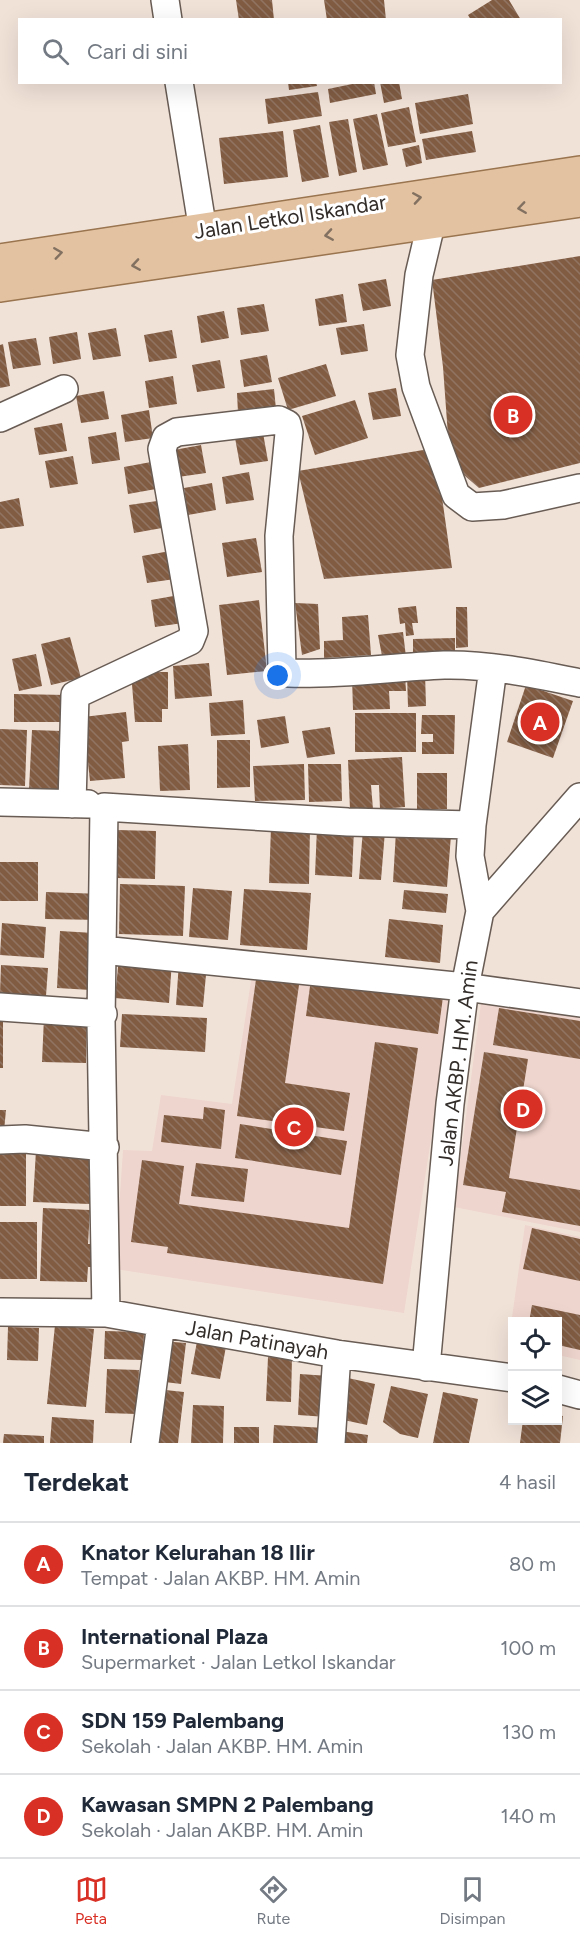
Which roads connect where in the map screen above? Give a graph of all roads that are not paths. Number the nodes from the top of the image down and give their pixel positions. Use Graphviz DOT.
graph roads {
  1 [pos="165,0"];
  2 [pos="168,18"];
  3 [pos="178,84"];
  4 [pos="580,173"];
  5 [pos="580,200"];
  6 [pos="432,220"];
  7 [pos="203,231"];
  8 [pos="0,261"];
  9 [pos="0,285"];
  10 [pos="64,389"];
  11 [pos="0,418"];
  12 [pos="580,488"];
  13 [pos="493,668"];
  14 [pos="580,683"];
  15 [pos="580,797"];
  16 [pos="0,802"];
  17 [pos="72,804"];
  18 [pos="104,807"];
  19 [pos="472,825"];
  20 [pos="480,910"];
  21 [pos="102,950"];
  22 [pos="465,987"];
  23 [pos="580,1003"];
  24 [pos="0,1007"];
  25 [pos="103,1014"];
  26 [pos="0,1140"];
  27 [pos="105,1147"];
  28 [pos="0,1312"];
  29 [pos="106,1313"];
  30 [pos="161,1323"];
  31 [pos="337,1354"];
  32 [pos="426,1366"];
  33 [pos="508,1377"];
  34 [pos="562,1390"];
  35 [pos="580,1395"];
  36 [pos="145,1443"];
  37 [pos="331,1443"];
  1 -- 2 [label="street"];
  3 -- 7 [label="street"];
  7 -- 4 [label="main road, Jalan Letkol Iskandar, one-way"];
  5 -- 6 [label="main road, Jalan Letkol Iskandar, one-way"];
  6 -- 9 [label="main road, Jalan Letkol Iskandar, one-way"];
  6 -- 12 [label="street"];
  8 -- 7 [label="main road, Jalan Letkol Iskandar, one-way"];
  10 -- 11 [label="street"];
  13 -- 14 [label="street"];
  13 -- 17 [label="street"];
  13 -- 19 [label="street"];
  15 -- 20 [label="street"];
  16 -- 17 [label="street"];
  17 -- 18 [label="street"];
  18 -- 19 [label="street"];
  18 -- 21 [label="street"];
  19 -- 20 [label="street"];
  20 -- 22 [label="street, Jalan AKBP. HM. Amin"];
  21 -- 22 [label="street"];
  21 -- 25 [label="street"];
  22 -- 23 [label="street"];
  22 -- 32 [label="street, Jalan AKBP. HM. Amin"];
  24 -- 25 [label="street"];
  25 -- 27 [label="street"];
  26 -- 27 [label="street"];
  27 -- 29 [label="street"];
  28 -- 29 [label="street, Jalan Patinayah"];
  29 -- 30 [label="street, Jalan Patinayah"];
  30 -- 31 [label="street, Jalan Patinayah"];
  30 -- 36 [label="street"];
  31 -- 32 [label="street, Jalan Patinayah"];
  31 -- 37 [label="street"];
  32 -- 33 [label="street, Jalan Patinayah"];
  34 -- 35 [label="street"];
}
